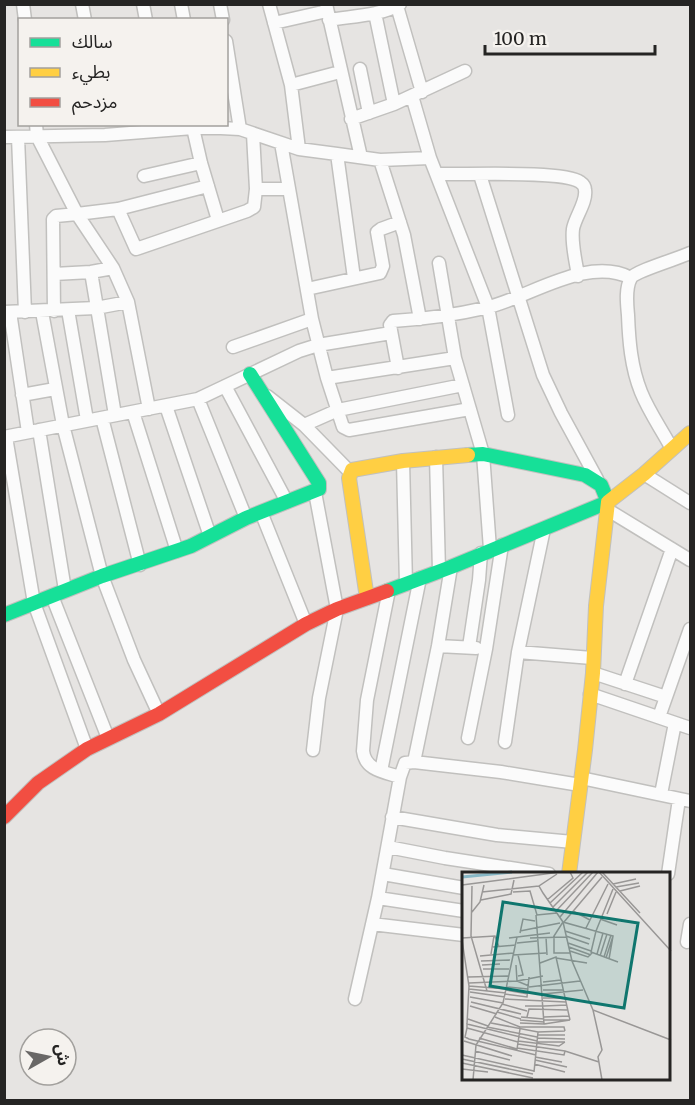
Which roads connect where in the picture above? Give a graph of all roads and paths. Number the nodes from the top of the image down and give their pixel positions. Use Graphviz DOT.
graph roads {
  1 [pos="269,4"];
  2 [pos="399,5"];
  3 [pos="327,12"];
  4 [pos="375,13"];
  5 [pos="274,23"];
  6 [pos="228,63"];
  7 [pos="360,69"];
  8 [pos="465,71"];
  9 [pos="340,72"];
  10 [pos="291,86"];
  11 [pos="417,94"];
  12 [pos="394,104"];
  13 [pos="369,113"];
  14 [pos="351,119"];
  15 [pos="161,128"];
  16 [pos="193,128"];
  17 [pos="240,129"];
  18 [pos="36,130"];
  19 [pos="104,130"];
  20 [pos="253,134"];
  21 [pos="4,137"];
  22 [pos="18,137"];
  23 [pos="281,143"];
  24 [pos="299,149"];
  25 [pos="337,154"];
  26 [pos="361,157"];
  27 [pos="430,158"];
  28 [pos="380,160"];
  29 [pos="201,163"];
  30 [pos="437,174"];
  31 [pos="480,175"];
  32 [pos="144,176"];
  33 [pos="208,186"];
  34 [pos="256,189"];
  35 [pos="289,189"];
  36 [pos="118,209"];
  37 [pos="77,214"];
  38 [pos="218,220"];
  39 [pos="400,222"];
  40 [pos="690,253"];
  41 [pos="439,262"];
  42 [pos="113,268"];
  43 [pos="91,272"];
  44 [pos="54,274"];
  45 [pos="578,276"];
  46 [pos="354,278"];
  47 [pos="631,278"];
  48 [pos="307,289"];
  49 [pos="518,296"];
  50 [pos="128,302"];
  51 [pos="488,307"];
  52 [pos="96,308"];
  53 [pos="68,310"];
  54 [pos="48,311"];
  55 [pos="7,312"];
  56 [pos="25,312"];
  57 [pos="448,315"];
  58 [pos="312,319"];
  59 [pos="420,319"];
  60 [pos="391,333"];
  61 [pos="318,345"];
  62 [pos="233,347"];
  63 [pos="455,358"];
  64 [pos="398,368"];
  65 [pos="250,374"];
  66 [pos="327,378"];
  67 [pos="463,385"];
  68 [pos="225,386"];
  69 [pos="55,389"];
  70 [pos="258,389"];
  71 [pos="22,395"];
  72 [pos="198,399"];
  73 [pos="166,406"];
  74 [pos="470,409"];
  75 [pos="148,410"];
  76 [pos="338,410"];
  77 [pos="134,412"];
  78 [pos="115,415"];
  79 [pos="508,415"];
  80 [pos="102,418"];
  81 [pos="87,420"];
  82 [pos="63,425"];
  83 [pos="304,425"];
  84 [pos="33,431"];
  85 [pos="690,435"];
  86 [pos="5,437"];
  87 [pos="672,449"];
  88 [pos="483,454"];
  89 [pos="436,457"];
  90 [pos="403,460"];
  91 [pos="350,472"];
  92 [pos="644,474"];
  93 [pos="597,479"];
  94 [pos="315,492"];
  95 [pos="287,502"];
  96 [pos="690,503"];
  97 [pos="608,506"];
  98 [pos="261,512"];
  99 [pos="246,518"];
  100 [pos="544,529"];
  101 [pos="210,536"];
  102 [pos="491,549"];
  103 [pos="672,549"];
  104 [pos="177,551"];
  105 [pos="690,560"];
  106 [pos="140,565"];
  107 [pos="445,569"];
  108 [pos="102,576"];
  109 [pos="420,579"];
  110 [pos="406,584"];
  111 [pos="388,590"];
  112 [pos="59,593"];
  113 [pos="368,598"];
  114 [pos="34,603"];
  115 [pos="337,609"];
  116 [pos="4,615"];
  117 [pos="306,624"];
  118 [pos="690,629"];
  119 [pos="438,646"];
  120 [pos="469,647"];
  121 [pos="486,649"];
  122 [pos="518,652"];
  123 [pos="592,658"];
  124 [pos="593,673"];
  125 [pos="625,684"];
  126 [pos="590,694"];
  127 [pos="666,697"];
  128 [pos="159,714"];
  129 [pos="658,717"];
  130 [pos="686,724"];
  131 [pos="108,738"];
  132 [pos="468,738"];
  133 [pos="505,742"];
  134 [pos="87,749"];
  135 [pos="313,750"];
  136 [pos="414,762"];
  137 [pos="381,771"];
  138 [pos="400,777"];
  139 [pos="581,781"];
  140 [pos="661,794"];
  141 [pos="685,800"];
  142 [pos="4,817"];
  143 [pos="392,817"];
  144 [pos="573,842"];
  145 [pos="388,847"];
  146 [pos="536,872"];
  147 [pos="569,872"];
  148 [pos="668,872"];
  149 [pos="383,874"];
  150 [pos="462,888"];
  151 [pos="378,898"];
  152 [pos="462,911"];
  153 [pos="372,924"];
  154 [pos="690,924"];
  155 [pos="462,935"];
  156 [pos="687,942"];
  157 [pos="355,999"];
  1 -- 5 [label="street"];
  2 -- 4 [label="street"];
  2 -- 11 [label="street"];
  3 -- 4 [label="street"];
  3 -- 5 [label="street"];
  3 -- 9 [label="street"];
  4 -- 12 [label="street"];
  5 -- 10 [label="street"];
  6 -- 17 [label="street"];
  7 -- 13 [label="street"];
  8 -- 11 [label="street"];
  9 -- 10 [label="street"];
  9 -- 14 [label="street"];
  10 -- 24 [label="street"];
  11 -- 12 [label="street"];
  11 -- 27 [label="street"];
  12 -- 13 [label="street"];
  13 -- 14 [label="street"];
  14 -- 26 [label="street"];
  15 -- 16 [label="street"];
  15 -- 19 [label="street"];
  16 -- 17 [label="street"];
  16 -- 29 [label="street"];
  17 -- 20 [label="street"];
  18 -- 19 [label="street"];
  18 -- 22 [label="street"];
  18 -- 37 [label="street"];
  20 -- 23 [label="street"];
  20 -- 34 [label="street"];
  21 -- 22 [label="street"];
  22 -- 56 [label="street"];
  23 -- 24 [label="street"];
  23 -- 35 [label="street"];
  24 -- 25 [label="street"];
  25 -- 26 [label="street"];
  25 -- 46 [label="street"];
  26 -- 28 [label="street"];
  27 -- 28 [label="street"];
  27 -- 30 [label="street"];
  28 -- 39 [label="street"];
  29 -- 32 [label="street"];
  29 -- 33 [label="street"];
  30 -- 31 [label="street"];
  30 -- 51 [label="street"];
  31 -- 45 [label="street"];
  31 -- 49 [label="street"];
  33 -- 36 [label="street"];
  33 -- 38 [label="street"];
  34 -- 35 [label="street"];
  34 -- 38 [label="street"];
  35 -- 48 [label="street"];
  36 -- 37 [label="street"];
  36 -- 38 [label="street"];
  37 -- 42 [label="street"];
  37 -- 44 [label="street"];
  39 -- 46 [label="street"];
  39 -- 59 [label="street"];
  40 -- 47 [label="street"];
  41 -- 57 [label="street"];
  42 -- 43 [label="street"];
  42 -- 50 [label="street"];
  43 -- 44 [label="street"];
  43 -- 52 [label="street"];
  44 -- 54 [label="street"];
  45 -- 47 [label="street"];
  45 -- 49 [label="street"];
  46 -- 48 [label="street"];
  47 -- 87 [label="street"];
  48 -- 58 [label="street"];
  49 -- 51 [label="street"];
  49 -- 93 [label="street"];
  50 -- 52 [label="street"];
  50 -- 75 [label="street"];
  51 -- 57 [label="street"];
  51 -- 79 [label="street"];
  52 -- 53 [label="street"];
  52 -- 78 [label="street"];
  53 -- 54 [label="street"];
  53 -- 81 [label="street"];
  54 -- 56 [label="street"];
  54 -- 69 [label="street"];
  55 -- 56 [label="street"];
  55 -- 71 [label="street"];
  57 -- 59 [label="street"];
  57 -- 63 [label="street"];
  58 -- 61 [label="street"];
  58 -- 62 [label="street"];
  59 -- 60 [label="street"];
  60 -- 61 [label="street"];
  60 -- 64 [label="street"];
  61 -- 65 [label="street"];
  61 -- 66 [label="street"];
  63 -- 64 [label="street"];
  63 -- 67 [label="street"];
  64 -- 66 [label="street"];
  65 -- 68 [label="street"];
  65 -- 70 [label="street"];
  66 -- 76 [label="street"];
  67 -- 74 [label="street"];
  67 -- 76 [label="street"];
  68 -- 72 [label="street"];
  68 -- 95 [label="street"];
  69 -- 71 [label="street"];
  69 -- 82 [label="street"];
  70 -- 83 [label="street"];
  70 -- 94 [label="street"];
  71 -- 84 [label="street"];
  72 -- 73 [label="street"];
  72 -- 99 [label="street"];
  73 -- 75 [label="street"];
  73 -- 101 [label="street"];
  74 -- 76 [label="street"];
  74 -- 88 [label="street"];
  75 -- 77 [label="street"];
  76 -- 83 [label="street"];
  77 -- 78 [label="street"];
  77 -- 104 [label="street"];
  78 -- 80 [label="street"];
  80 -- 81 [label="street"];
  80 -- 106 [label="street"];
  81 -- 82 [label="street"];
  82 -- 84 [label="street"];
  82 -- 108 [label="street"];
  83 -- 91 [label="street"];
  84 -- 86 [label="street"];
  84 -- 112 [label="street"];
  85 -- 87 [label="street"];
  86 -- 114 [label="street"];
  87 -- 92 [label="street"];
  88 -- 89 [label="street"];
  88 -- 93 [label="street"];
  88 -- 102 [label="street"];
  89 -- 90 [label="street"];
  89 -- 107 [label="street"];
  90 -- 91 [label="street"];
  90 -- 110 [label="street"];
  91 -- 113 [label="street"];
  92 -- 96 [label="street"];
  92 -- 97 [label="street"];
  93 -- 97 [label="street"];
  94 -- 95 [label="street"];
  94 -- 115 [label="street"];
  95 -- 98 [label="street"];
  97 -- 100 [label="street"];
  97 -- 103 [label="street"];
  97 -- 123 [label="street"];
  98 -- 99 [label="street"];
  98 -- 117 [label="street"];
  99 -- 101 [label="street"];
  100 -- 102 [label="street"];
  100 -- 122 [label="street"];
  101 -- 104 [label="street"];
  102 -- 107 [label="street"];
  102 -- 120 [label="street"];
  102 -- 121 [label="street"];
  103 -- 105 [label="street"];
  103 -- 125 [label="street"];
  104 -- 106 [label="street"];
  106 -- 108 [label="street"];
  107 -- 109 [label="street"];
  107 -- 119 [label="street"];
  108 -- 112 [label="street"];
  108 -- 128 [label="street"];
  109 -- 110 [label="street"];
  109 -- 137 [label="street"];
  110 -- 111 [label="street"];
  111 -- 113 [label="street"];
  111 -- 137 [label="street"];
  112 -- 114 [label="street"];
  112 -- 131 [label="street"];
  113 -- 115 [label="street"];
  114 -- 116 [label="street"];
  114 -- 134 [label="street"];
  115 -- 117 [label="street"];
  115 -- 135 [label="street"];
  117 -- 128 [label="street"];
  118 -- 127 [label="street"];
  119 -- 120 [label="street"];
  119 -- 136 [label="street"];
  120 -- 121 [label="street"];
  121 -- 132 [label="street"];
  122 -- 123 [label="street"];
  122 -- 133 [label="street"];
  123 -- 124 [label="street"];
  124 -- 125 [label="street"];
  124 -- 126 [label="street"];
  125 -- 127 [label="street"];
  126 -- 129 [label="street"];
  126 -- 139 [label="street"];
  127 -- 129 [label="street"];
  128 -- 131 [label="street"];
  129 -- 130 [label="street"];
  130 -- 140 [label="street"];
  131 -- 134 [label="street"];
  134 -- 142 [label="street"];
  136 -- 138 [label="street"];
  136 -- 139 [label="street"];
  137 -- 138 [label="street"];
  138 -- 143 [label="street"];
  139 -- 140 [label="street"];
  139 -- 144 [label="street"];
  140 -- 141 [label="street"];
  141 -- 148 [label="street"];
  143 -- 144 [label="street"];
  143 -- 145 [label="street"];
  144 -- 147 [label="street"];
  145 -- 146 [label="street"];
  145 -- 149 [label="street"];
  149 -- 150 [label="street"];
  149 -- 151 [label="street"];
  151 -- 152 [label="street"];
  151 -- 153 [label="street"];
  153 -- 155 [label="street"];
  153 -- 157 [label="street"];
  154 -- 156 [label="street"];
}
